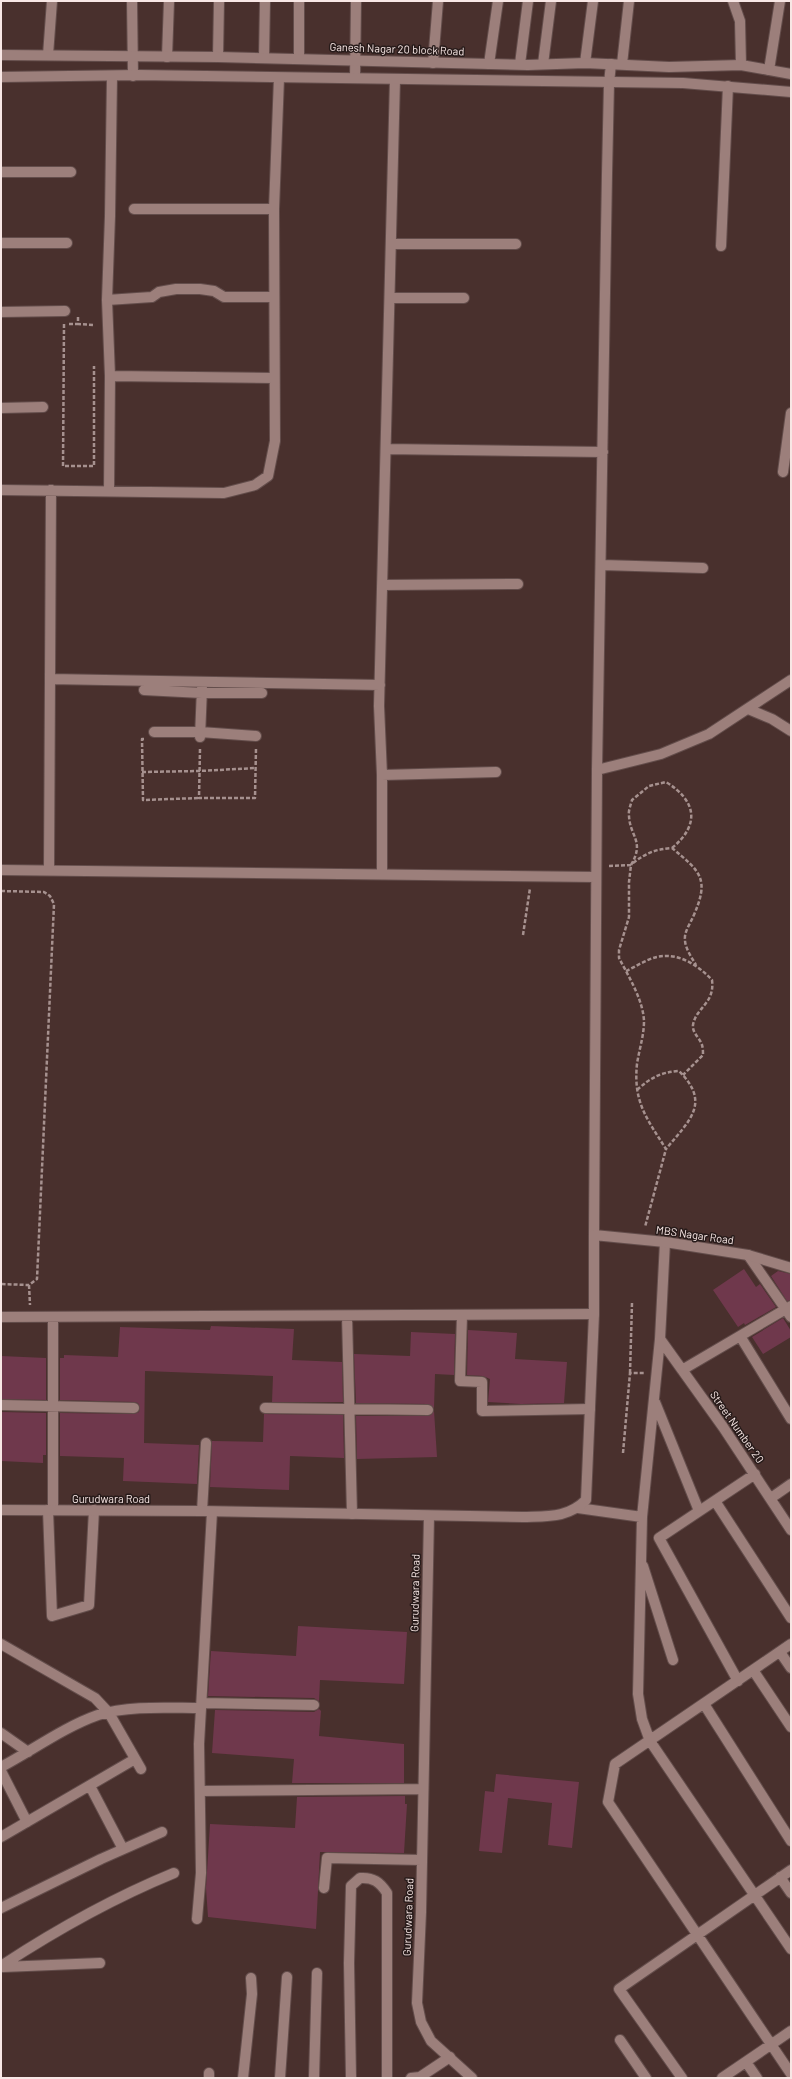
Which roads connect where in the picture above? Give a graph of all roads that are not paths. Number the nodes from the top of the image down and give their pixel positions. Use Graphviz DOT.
graph roads {
  1 [pos="52,1"];
  2 [pos="132,1"];
  3 [pos="169,1"];
  4 [pos="219,1"];
  5 [pos="265,1"];
  6 [pos="299,1"];
  7 [pos="356,1"];
  8 [pos="438,1"];
  9 [pos="498,1"];
  10 [pos="528,1"];
  11 [pos="551,1"];
  12 [pos="593,1"];
  13 [pos="629,1"];
  14 [pos="733,1"];
  15 [pos="780,1"];
  16 [pos="1,55"];
  17 [pos="48,55"];
  18 [pos="133,56"];
  19 [pos="167,57"];
  20 [pos="218,57"];
  21 [pos="264,58"];
  22 [pos="299,59"];
  23 [pos="356,60"];
  24 [pos="433,63"];
  25 [pos="585,63"];
  26 [pos="489,64"];
  27 [pos="520,64"];
  28 [pos="543,64"];
  29 [pos="611,64"];
  30 [pos="622,64"];
  31 [pos="741,65"];
  32 [pos="769,70"];
  33 [pos="791,74"];
  34 [pos="112,76"];
  35 [pos="133,76"];
  36 [pos="1,77"];
  37 [pos="279,78"];
  38 [pos="356,78"];
  39 [pos="395,79"];
  40 [pos="609,83"];
  41 [pos="728,86"];
  42 [pos="791,92"];
  43 [pos="1,172"];
  44 [pos="71,172"];
  45 [pos="274,208"];
  46 [pos="134,210"];
  47 [pos="1,243"];
  48 [pos="68,243"];
  49 [pos="392,244"];
  50 [pos="516,244"];
  51 [pos="721,246"];
  52 [pos="274,297"];
  53 [pos="390,298"];
  54 [pos="464,298"];
  55 [pos="107,300"];
  56 [pos="65,311"];
  57 [pos="1,312"];
  58 [pos="110,376"];
  59 [pos="274,378"];
  60 [pos="1,408"];
  61 [pos="43,408"];
  62 [pos="791,413"];
  63 [pos="386,449"];
  64 [pos="603,452"];
  65 [pos="783,472"];
  66 [pos="1,490"];
  67 [pos="51,490"];
  68 [pos="109,491"];
  69 [pos="602,565"];
  70 [pos="703,568"];
  71 [pos="518,584"];
  72 [pos="382,585"];
  73 [pos="50,679"];
  74 [pos="791,680"];
  75 [pos="202,682"];
  76 [pos="380,685"];
  77 [pos="144,690"];
  78 [pos="202,693"];
  79 [pos="262,693"];
  80 [pos="748,709"];
  81 [pos="791,731"];
  82 [pos="200,734"];
  83 [pos="152,736"];
  84 [pos="256,740"];
  85 [pos="597,770"];
  86 [pos="496,772"];
  87 [pos="382,775"];
  88 [pos="1,870"];
  89 [pos="49,870"];
  90 [pos="382,874"];
  91 [pos="596,877"];
  92 [pos="594,1235"];
  93 [pos="665,1242"];
  94 [pos="748,1255"];
  95 [pos="791,1268"];
  96 [pos="789,1311"];
  97 [pos="594,1314"];
  98 [pos="462,1315"];
  99 [pos="347,1316"];
  100 [pos="53,1317"];
  101 [pos="1,1318"];
  102 [pos="740,1336"];
  103 [pos="660,1339"];
  104 [pos="682,1370"];
  105 [pos="654,1400"];
  106 [pos="1,1405"];
  107 [pos="53,1407"];
  108 [pos="134,1408"];
  109 [pos="265,1408"];
  110 [pos="590,1408"];
  111 [pos="350,1409"];
  112 [pos="428,1410"];
  113 [pos="791,1419"];
  114 [pos="206,1444"];
  115 [pos="755,1474"];
  116 [pos="791,1484"];
  117 [pos="771,1498"];
  118 [pos="715,1501"];
  119 [pos="578,1508"];
  120 [pos="1,1510"];
  121 [pos="50,1510"];
  122 [pos="94,1510"];
  123 [pos="207,1511"];
  124 [pos="699,1512"];
  125 [pos="352,1514"];
  126 [pos="429,1516"];
  127 [pos="642,1517"];
  128 [pos="791,1530"];
  129 [pos="640,1558"];
  130 [pos="791,1618"];
  131 [pos="1,1644"];
  132 [pos="791,1644"];
  133 [pos="780,1652"];
  134 [pos="673,1660"];
  135 [pos="791,1668"];
  136 [pos="754,1670"];
  137 [pos="738,1681"];
  138 [pos="704,1704"];
  139 [pos="201,1705"];
  140 [pos="314,1705"];
  141 [pos="109,1713"];
  142 [pos="791,1727"];
  143 [pos="1,1734"];
  144 [pos="650,1741"];
  145 [pos="28,1752"];
  146 [pos="136,1760"];
  147 [pos="1,1767"];
  148 [pos="141,1769"];
  149 [pos="1,1771"];
  150 [pos="90,1786"];
  151 [pos="423,1789"];
  152 [pos="200,1791"];
  153 [pos="27,1822"];
  154 [pos="162,1832"];
  155 [pos="1,1837"];
  156 [pos="791,1840"];
  157 [pos="123,1849"];
  158 [pos="422,1860"];
  159 [pos="791,1870"];
  160 [pos="174,1872"];
  161 [pos="780,1877"];
  162 [pos="324,1888"];
  163 [pos="791,1893"];
  164 [pos="754,1895"];
  165 [pos="1,1908"];
  166 [pos="197,1919"];
  167 [pos="697,1935"];
  168 [pos="791,1949"];
  169 [pos="100,1963"];
  170 [pos="1,1966"];
  171 [pos="317,1973"];
  172 [pos="287,1977"];
  173 [pos="251,1978"];
  174 [pos="791,2031"];
  175 [pos="620,2040"];
  176 [pos="771,2045"];
  177 [pos="450,2057"];
  178 [pos="746,2062"];
  179 [pos="791,2074"];
  180 [pos="244,2078"];
  181 [pos="280,2078"];
  182 [pos="314,2078"];
  183 [pos="351,2078"];
  184 [pos="387,2078"];
  185 [pos="411,2078"];
  186 [pos="472,2078"];
  187 [pos="646,2078"];
  188 [pos="682,2078"];
  189 [pos="722,2078"];
  190 [pos="757,2078"];
  1 -- 17 [label="street"];
  2 -- 18 [label="street"];
  3 -- 19 [label="street"];
  4 -- 20 [label="street"];
  5 -- 21 [label="street"];
  6 -- 22 [label="street"];
  7 -- 23 [label="street"];
  8 -- 24 [label="street"];
  9 -- 26 [label="street"];
  10 -- 27 [label="street"];
  11 -- 28 [label="street"];
  12 -- 25 [label="street"];
  13 -- 30 [label="street"];
  14 -- 31 [label="street"];
  15 -- 32 [label="street"];
  16 -- 17 [label="street, Ganesh Nagar 20 block Road"];
  17 -- 18 [label="street, Ganesh Nagar 20 block Road"];
  18 -- 19 [label="street, Ganesh Nagar 20 block Road"];
  18 -- 35 [label="street"];
  19 -- 20 [label="street, Ganesh Nagar 20 block Road"];
  20 -- 21 [label="street, Ganesh Nagar 20 block Road"];
  21 -- 22 [label="street, Ganesh Nagar 20 block Road"];
  22 -- 23 [label="street, Ganesh Nagar 20 block Road"];
  23 -- 24 [label="street, Ganesh Nagar 20 block Road"];
  23 -- 38 [label="street"];
  24 -- 26 [label="street, Ganesh Nagar 20 block Road"];
  25 -- 28 [label="street, Ganesh Nagar 20 block Road"];
  25 -- 29 [label="street, Ganesh Nagar 20 block Road"];
  26 -- 27 [label="street, Ganesh Nagar 20 block Road"];
  27 -- 28 [label="street, Ganesh Nagar 20 block Road"];
  29 -- 30 [label="street, Ganesh Nagar 20 block Road"];
  29 -- 40 [label="street"];
  30 -- 31 [label="street, Ganesh Nagar 20 block Road"];
  31 -- 32 [label="street, Ganesh Nagar 20 block Road"];
  32 -- 33 [label="street, Ganesh Nagar 20 block Road"];
  34 -- 35 [label="street"];
  34 -- 36 [label="street"];
  34 -- 55 [label="street"];
  35 -- 37 [label="street"];
  37 -- 38 [label="street"];
  37 -- 45 [label="street"];
  38 -- 39 [label="street"];
  39 -- 40 [label="street"];
  39 -- 49 [label="street"];
  40 -- 41 [label="street"];
  40 -- 64 [label="street"];
  41 -- 42 [label="street"];
  41 -- 51 [label="street"];
  43 -- 44 [label="street"];
  45 -- 46 [label="street"];
  45 -- 52 [label="street"];
  47 -- 48 [label="street"];
  49 -- 50 [label="street"];
  49 -- 53 [label="street"];
  52 -- 55 [label="street"];
  52 -- 59 [label="street"];
  53 -- 54 [label="street"];
  53 -- 63 [label="street"];
  55 -- 58 [label="street"];
  56 -- 57 [label="street"];
  58 -- 59 [label="street"];
  58 -- 68 [label="street"];
  59 -- 68 [label="street"];
  60 -- 61 [label="street"];
  62 -- 65 [label="street"];
  63 -- 64 [label="street"];
  63 -- 72 [label="street"];
  64 -- 69 [label="street"];
  66 -- 67 [label="street"];
  67 -- 68 [label="street"];
  67 -- 73 [label="street"];
  69 -- 70 [label="street"];
  69 -- 85 [label="street"];
  71 -- 72 [label="street"];
  72 -- 76 [label="street"];
  73 -- 75 [label="street"];
  73 -- 89 [label="street"];
  74 -- 80 [label="street"];
  75 -- 76 [label="street"];
  75 -- 78 [label="street"];
  76 -- 87 [label="street"];
  77 -- 78 [label="street"];
  78 -- 79 [label="street"];
  78 -- 82 [label="street"];
  80 -- 81 [label="street"];
  80 -- 85 [label="street"];
  82 -- 83 [label="street"];
  82 -- 84 [label="street"];
  85 -- 91 [label="street"];
  86 -- 87 [label="street"];
  87 -- 90 [label="street"];
  88 -- 89 [label="street"];
  89 -- 90 [label="street"];
  90 -- 91 [label="street"];
  91 -- 92 [label="street"];
  92 -- 93 [label="street, MBS Nagar Road"];
  92 -- 97 [label="street"];
  93 -- 94 [label="street, MBS Nagar Road"];
  93 -- 103 [label="street"];
  94 -- 95 [label="street, MBS Nagar Road"];
  94 -- 96 [label="street"];
  96 -- 102 [label="street"];
  97 -- 98 [label="street"];
  97 -- 110 [label="street"];
  98 -- 99 [label="street"];
  98 -- 110 [label="street"];
  99 -- 100 [label="street"];
  99 -- 111 [label="street"];
  100 -- 101 [label="street"];
  100 -- 107 [label="street"];
  102 -- 104 [label="street"];
  102 -- 113 [label="street"];
  103 -- 104 [label="street, Street Number 20"];
  103 -- 105 [label="street"];
  104 -- 115 [label="street, Street Number 20"];
  105 -- 124 [label="street"];
  105 -- 127 [label="street"];
  106 -- 107 [label="street"];
  107 -- 108 [label="street"];
  107 -- 121 [label="street"];
  109 -- 111 [label="street"];
  110 -- 119 [label="street"];
  111 -- 112 [label="street"];
  111 -- 125 [label="street"];
  114 -- 123 [label="street"];
  115 -- 117 [label="street, Street Number 20"];
  115 -- 118 [label="street"];
  116 -- 117 [label="street"];
  117 -- 128 [label="street, Street Number 20"];
  118 -- 124 [label="street"];
  118 -- 130 [label="street"];
  119 -- 126 [label="street"];
  119 -- 127 [label="street"];
  120 -- 121 [label="street, Gurudwara Road"];
  121 -- 122 [label="street, Gurudwara Road"];
  121 -- 122 [label="street"];
  122 -- 123 [label="street, Gurudwara Road"];
  123 -- 125 [label="street, Gurudwara Road"];
  123 -- 139 [label="street"];
  124 -- 137 [label="street"];
  125 -- 126 [label="street, Gurudwara Road"];
  126 -- 151 [label="street, Gurudwara Road"];
  127 -- 129 [label="street"];
  129 -- 134 [label="street"];
  129 -- 144 [label="street"];
  131 -- 141 [label="street"];
  132 -- 133 [label="street"];
  133 -- 135 [label="street"];
  133 -- 136 [label="street"];
  136 -- 137 [label="street"];
  136 -- 142 [label="street"];
  137 -- 138 [label="street"];
  138 -- 144 [label="street"];
  138 -- 156 [label="street"];
  139 -- 140 [label="street"];
  139 -- 141 [label="street"];
  139 -- 152 [label="street"];
  141 -- 145 [label="street"];
  141 -- 146 [label="street"];
  143 -- 145 [label="street"];
  144 -- 164 [label="street"];
  144 -- 167 [label="street"];
  145 -- 147 [label="street"];
  146 -- 148 [label="street"];
  146 -- 150 [label="street"];
  149 -- 153 [label="street"];
  150 -- 153 [label="street"];
  150 -- 157 [label="street"];
  151 -- 152 [label="street"];
  151 -- 158 [label="street, Gurudwara Road"];
  152 -- 166 [label="street"];
  153 -- 155 [label="street"];
  154 -- 157 [label="street"];
  157 -- 165 [label="street"];
  158 -- 162 [label="street"];
  158 -- 177 [label="street, Gurudwara Road"];
  159 -- 161 [label="street"];
  160 -- 170 [label="street"];
  161 -- 163 [label="street"];
  161 -- 164 [label="street"];
  164 -- 167 [label="street"];
  164 -- 168 [label="street"];
  167 -- 176 [label="street"];
  167 -- 188 [label="street"];
  169 -- 170 [label="street"];
  171 -- 182 [label="street"];
  172 -- 181 [label="street"];
  173 -- 180 [label="street"];
  174 -- 176 [label="street"];
  175 -- 187 [label="street"];
  176 -- 178 [label="street"];
  176 -- 179 [label="street"];
  177 -- 185 [label="street"];
  177 -- 186 [label="street, Gurudwara Road"];
  178 -- 189 [label="street"];
  178 -- 190 [label="street"];
  183 -- 184 [label="street"];
}
